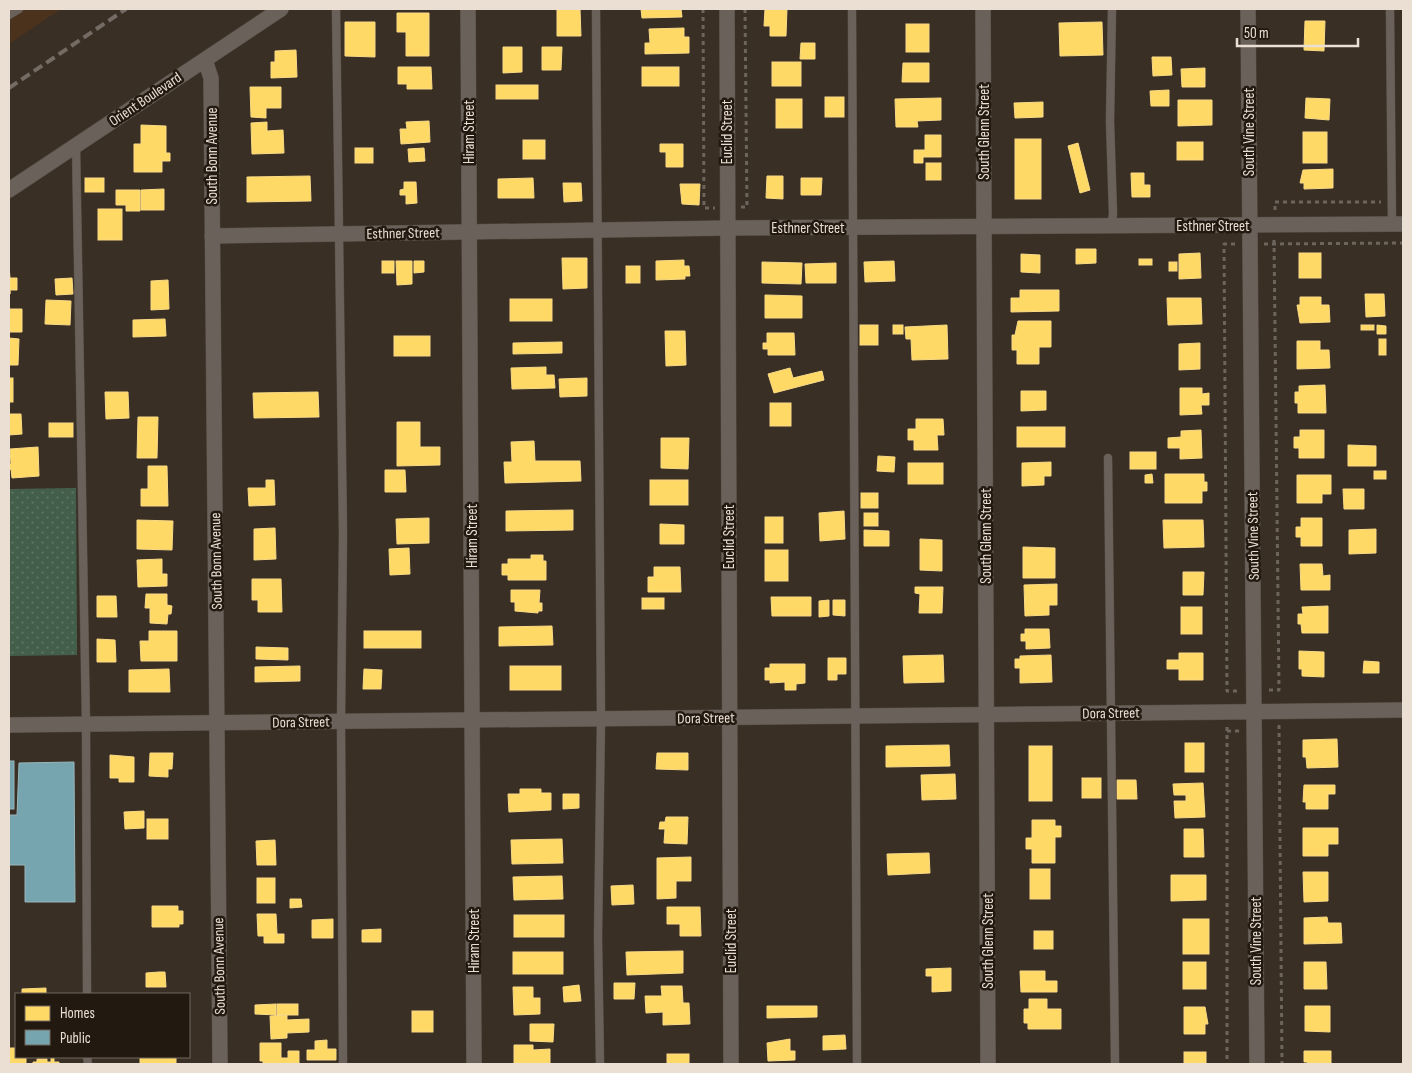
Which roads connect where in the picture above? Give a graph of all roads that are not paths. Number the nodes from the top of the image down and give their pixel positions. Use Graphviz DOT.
graph roads {
  1 [pos="19,9"];
  2 [pos="281,9"];
  3 [pos="336,9"];
  4 [pos="468,9"];
  5 [pos="596,9"];
  6 [pos="727,9"];
  7 [pos="852,9"];
  8 [pos="983,9"];
  9 [pos="1112,9"];
  10 [pos="1248,9"];
  11 [pos="1390,9"];
  12 [pos="9,15"];
  13 [pos="205,60"];
  14 [pos="76,145"];
  15 [pos="9,190"];
  16 [pos="1398,224"];
  17 [pos="1111,226"];
  18 [pos="1250,226"];
  19 [pos="985,227"];
  20 [pos="727,228"];
  21 [pos="853,228"];
  22 [pos="597,230"];
  23 [pos="470,232"];
  24 [pos="339,234"];
  25 [pos="212,236"];
  26 [pos="1108,458"];
  27 [pos="1403,710"];
  28 [pos="1255,711"];
  29 [pos="1111,713"];
  30 [pos="988,715"];
  31 [pos="856,717"];
  32 [pos="730,718"];
  33 [pos="601,719"];
  34 [pos="341,721"];
  35 [pos="473,721"];
  36 [pos="217,723"];
  37 [pos="86,724"];
  38 [pos="9,725"];
  39 [pos="87,993"];
  40 [pos="220,1064"];
  41 [pos="343,1064"];
  42 [pos="474,1064"];
  43 [pos="600,1064"];
  44 [pos="731,1064"];
  45 [pos="857,1064"];
  46 [pos="988,1064"];
  47 [pos="1115,1064"];
  48 [pos="1257,1064"];
  1 -- 12 [label="lane"];
  2 -- 13 [label="street, Orient Boulevard"];
  3 -- 24 [label="lane"];
  4 -- 23 [label="street, Hiram Street"];
  5 -- 22 [label="lane"];
  6 -- 20 [label="street, Euclid Street"];
  7 -- 21 [label="lane"];
  8 -- 19 [label="street, South Glenn Street"];
  9 -- 17 [label="lane"];
  10 -- 18 [label="street, South Vine Street"];
  11 -- 16 [label="lane"];
  13 -- 14 [label="street, Orient Boulevard"];
  13 -- 25 [label="street, South Bonn Avenue"];
  14 -- 15 [label="street, Orient Boulevard"];
  14 -- 37 [label="lane"];
  16 -- 18 [label="street, Esthner Street"];
  17 -- 18 [label="street, Esthner Street"];
  17 -- 19 [label="street, Esthner Street"];
  18 -- 28 [label="street, South Vine Street"];
  19 -- 21 [label="street, Esthner Street"];
  19 -- 30 [label="street, South Glenn Street"];
  20 -- 21 [label="street, Esthner Street"];
  20 -- 22 [label="street, Esthner Street"];
  20 -- 32 [label="street, Euclid Street"];
  21 -- 31 [label="lane"];
  22 -- 23 [label="street, Esthner Street"];
  22 -- 33 [label="lane"];
  23 -- 24 [label="street, Esthner Street"];
  23 -- 35 [label="street, Hiram Street"];
  24 -- 25 [label="street, Esthner Street"];
  24 -- 34 [label="lane"];
  25 -- 36 [label="street, South Bonn Avenue"];
  26 -- 29 [label="lane"];
  27 -- 28 [label="street, Dora Street"];
  28 -- 29 [label="street, Dora Street"];
  28 -- 48 [label="street, South Vine Street"];
  29 -- 30 [label="street, Dora Street"];
  29 -- 47 [label="lane"];
  30 -- 31 [label="street, Dora Street"];
  30 -- 46 [label="street, South Glenn Street"];
  31 -- 32 [label="street, Dora Street"];
  31 -- 45 [label="lane"];
  32 -- 33 [label="street, Dora Street"];
  32 -- 44 [label="street, Euclid Street"];
  33 -- 35 [label="street, Dora Street"];
  33 -- 43 [label="lane"];
  34 -- 35 [label="street, Dora Street"];
  34 -- 36 [label="street, Dora Street"];
  34 -- 41 [label="lane"];
  35 -- 42 [label="street, Hiram Street"];
  36 -- 37 [label="street, Dora Street"];
  36 -- 40 [label="street, South Bonn Avenue"];
  37 -- 38 [label="street, Dora Street"];
  37 -- 39 [label="lane"];
}
